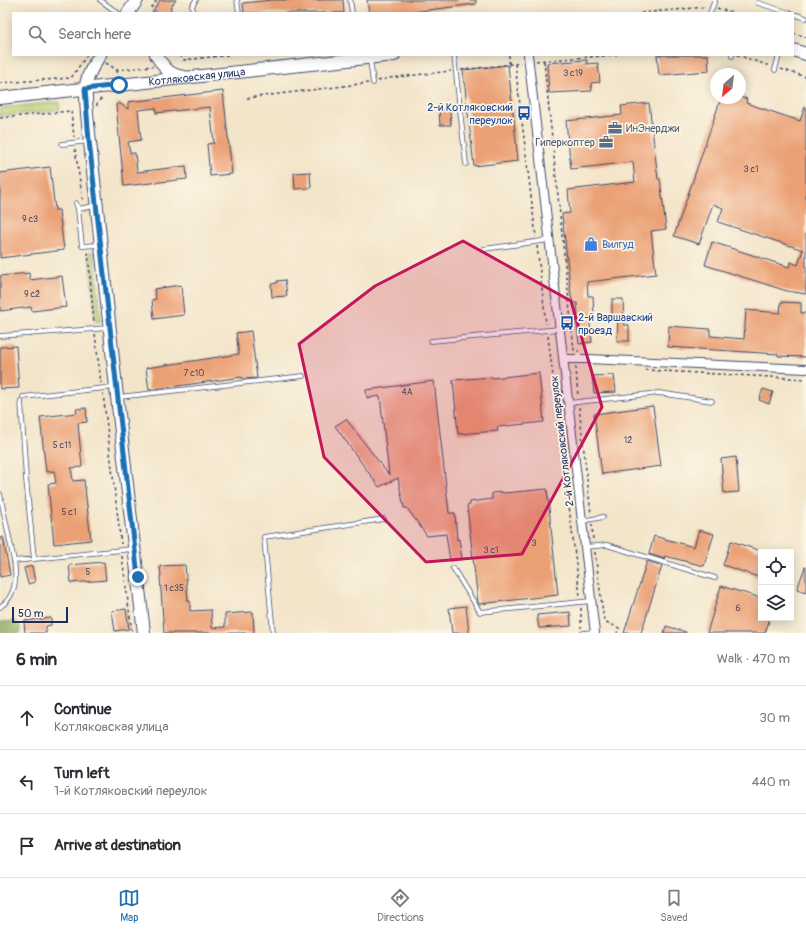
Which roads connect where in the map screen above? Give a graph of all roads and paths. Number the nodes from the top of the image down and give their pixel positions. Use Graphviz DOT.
graph roads {
  1 [pos="100,0"];
  2 [pos="138,0"];
  3 [pos="157,0"];
  4 [pos="196,0"];
  5 [pos="237,0"];
  6 [pos="350,0"];
  7 [pos="715,0"];
  8 [pos="758,3"];
  9 [pos="713,6"];
  10 [pos="117,12"];
  11 [pos="129,12"];
  12 [pos="136,12"];
  13 [pos="153,12"];
  14 [pos="194,12"];
  15 [pos="238,12"];
  16 [pos="352,12"];
  17 [pos="651,12"];
  18 [pos="710,12"];
  19 [pos="729,12"];
  20 [pos="787,12"];
  21 [pos="794,14"];
  22 [pos="806,18"];
  23 [pos="794,33"];
  24 [pos="806,37"];
  25 [pos="794,50"];
  26 [pos="806,54"];
  27 [pos="86,56"];
  28 [pos="99,56"];
  29 [pos="181,56"];
  30 [pos="221,56"];
  31 [pos="386,56"];
  32 [pos="454,56"];
  33 [pos="509,56"];
  34 [pos="606,56"];
  35 [pos="779,56"];
  36 [pos="369,58"];
  37 [pos="529,59"];
  38 [pos="156,60"];
  39 [pos="544,61"];
  40 [pos="509,64"];
  41 [pos="515,64"];
  42 [pos="109,65"];
  43 [pos="775,70"];
  44 [pos="455,71"];
  45 [pos="187,77"];
  46 [pos="0,82"];
  47 [pos="373,83"];
  48 [pos="85,89"];
  49 [pos="108,95"];
  50 [pos="0,98"];
  51 [pos="247,98"];
  52 [pos="96,108"];
  53 [pos="0,118"];
  54 [pos="89,141"];
  55 [pos="74,142"];
  56 [pos="62,144"];
  57 [pos="466,164"];
  58 [pos="76,203"];
  59 [pos="96,206"];
  60 [pos="83,208"];
  61 [pos="78,209"];
  62 [pos="549,240"];
  63 [pos="537,242"];
  64 [pos="101,245"];
  65 [pos="88,246"];
  66 [pos="484,249"];
  67 [pos="110,328"];
  68 [pos="95,329"];
  69 [pos="560,329"];
  70 [pos="547,330"];
  71 [pos="0,336"];
  72 [pos="431,341"];
  73 [pos="581,351"];
  74 [pos="564,359"];
  75 [pos="582,367"];
  76 [pos="806,369"];
  77 [pos="643,370"];
  78 [pos="303,376"];
  79 [pos="806,379"];
  80 [pos="102,388"];
  81 [pos="116,392"];
  82 [pos="712,401"];
  83 [pos="578,402"];
  84 [pos="569,403"];
  85 [pos="0,494"];
  86 [pos="603,517"];
  87 [pos="384,519"];
  88 [pos="591,520"];
  89 [pos="582,521"];
  90 [pos="594,546"];
  91 [pos="585,547"];
  92 [pos="134,548"];
  93 [pos="122,550"];
  94 [pos="34,559"];
  95 [pos="14,561"];
  96 [pos="453,568"];
  97 [pos="715,578"];
  98 [pos="591,601"];
  99 [pos="580,603"];
  100 [pos="0,607"];
  101 [pos="595,632"];
  102 [pos="132,633"];
  103 [pos="144,633"];
  104 [pos="274,633"];
  105 [pos="582,633"];
  106 [pos="617,633"];
  1 -- 10 [label="lane"];
  2 -- 11 [label="street"];
  2 -- 12 [label="street"];
  3 -- 13 [label="path"];
  4 -- 14 [label="lane"];
  5 -- 15 [label="lane"];
  6 -- 16 [label="lane"];
  7 -- 9 [label="lane"];
  8 -- 20 [label="lane"];
  9 -- 17 [label="path"];
  9 -- 18 [label="lane"];
  9 -- 19 [label="path"];
  21 -- 22 [label="lane"];
  23 -- 24 [label="path"];
  25 -- 26 [label="street"];
  27 -- 46 [label="path"];
  28 -- 48 [label="street"];
  29 -- 30 [label="path"];
  31 -- 36 [label="street, Котляковская улица"];
  32 -- 44 [label="lane"];
  33 -- 40 [label="path"];
  34 -- 39 [label="path"];
  35 -- 43 [label="lane"];
  36 -- 45 [label="street, Котляковская улица"];
  36 -- 47 [label="lane"];
  37 -- 39 [label="path"];
  37 -- 41 [label="path"];
  37 -- 62 [label="street, 2-й Котляковский переулок"];
  38 -- 42 [label="path"];
  38 -- 45 [label="street"];
  39 -- 73 [label="path"];
  40 -- 41 [label="path"];
  40 -- 44 [label="path"];
  41 -- 63 [label="path"];
  44 -- 47 [label="path"];
  44 -- 57 [label="lane"];
  45 -- 48 [label="street, Котляковская улица"];
  47 -- 51 [label="path"];
  48 -- 50 [label="street, Котляковская улица"];
  48 -- 54 [label="street"];
  49 -- 52 [label="path"];
  53 -- 55 [label="path"];
  54 -- 55 [label="lane"];
  54 -- 59 [label="street"];
  55 -- 56 [label="lane"];
  55 -- 60 [label="path"];
  58 -- 61 [label="lane"];
  59 -- 60 [label="lane"];
  59 -- 64 [label="street"];
  60 -- 61 [label="lane"];
  61 -- 65 [label="lane"];
  62 -- 63 [label="lane"];
  62 -- 69 [label="street, 2-й Котляковский переулок"];
  63 -- 66 [label="lane"];
  63 -- 70 [label="path"];
  64 -- 65 [label="lane"];
  64 -- 67 [label="street"];
  65 -- 68 [label="path"];
  67 -- 68 [label="lane"];
  67 -- 81 [label="street"];
  68 -- 71 [label="lane"];
  68 -- 80 [label="path"];
  69 -- 70 [label="lane"];
  69 -- 74 [label="street, 2-й Котляковский переулок"];
  70 -- 72 [label="lane"];
  70 -- 99 [label="path"];
  74 -- 76 [label="street"];
  74 -- 84 [label="street, 2-й Котляковский переулок"];
  75 -- 83 [label="path"];
  77 -- 79 [label="path"];
  78 -- 81 [label="lane"];
  80 -- 81 [label="lane"];
  80 -- 93 [label="path"];
  80 -- 94 [label="lane"];
  81 -- 92 [label="street"];
  82 -- 83 [label="lane"];
  83 -- 84 [label="lane"];
  83 -- 88 [label="path"];
  84 -- 89 [label="street, 2-й Котляковский переулок"];
  85 -- 95 [label="lane"];
  86 -- 88 [label="lane"];
  87 -- 104 [label="lane"];
  88 -- 89 [label="lane"];
  88 -- 90 [label="path"];
  89 -- 91 [label="street, 2-й Котляковский переулок"];
  90 -- 91 [label="lane"];
  90 -- 97 [label="lane"];
  90 -- 106 [label="path"];
  91 -- 98 [label="street, 2-й Котляковский переулок"];
  92 -- 93 [label="lane"];
  92 -- 103 [label="street"];
  93 -- 94 [label="lane"];
  93 -- 102 [label="path"];
  94 -- 95 [label="lane"];
  95 -- 100 [label="lane"];
  96 -- 99 [label="lane"];
  98 -- 99 [label="lane"];
  98 -- 101 [label="street, 2-й Котляковский переулок"];
  99 -- 105 [label="path"];
  101 -- 105 [label="lane"];
}
